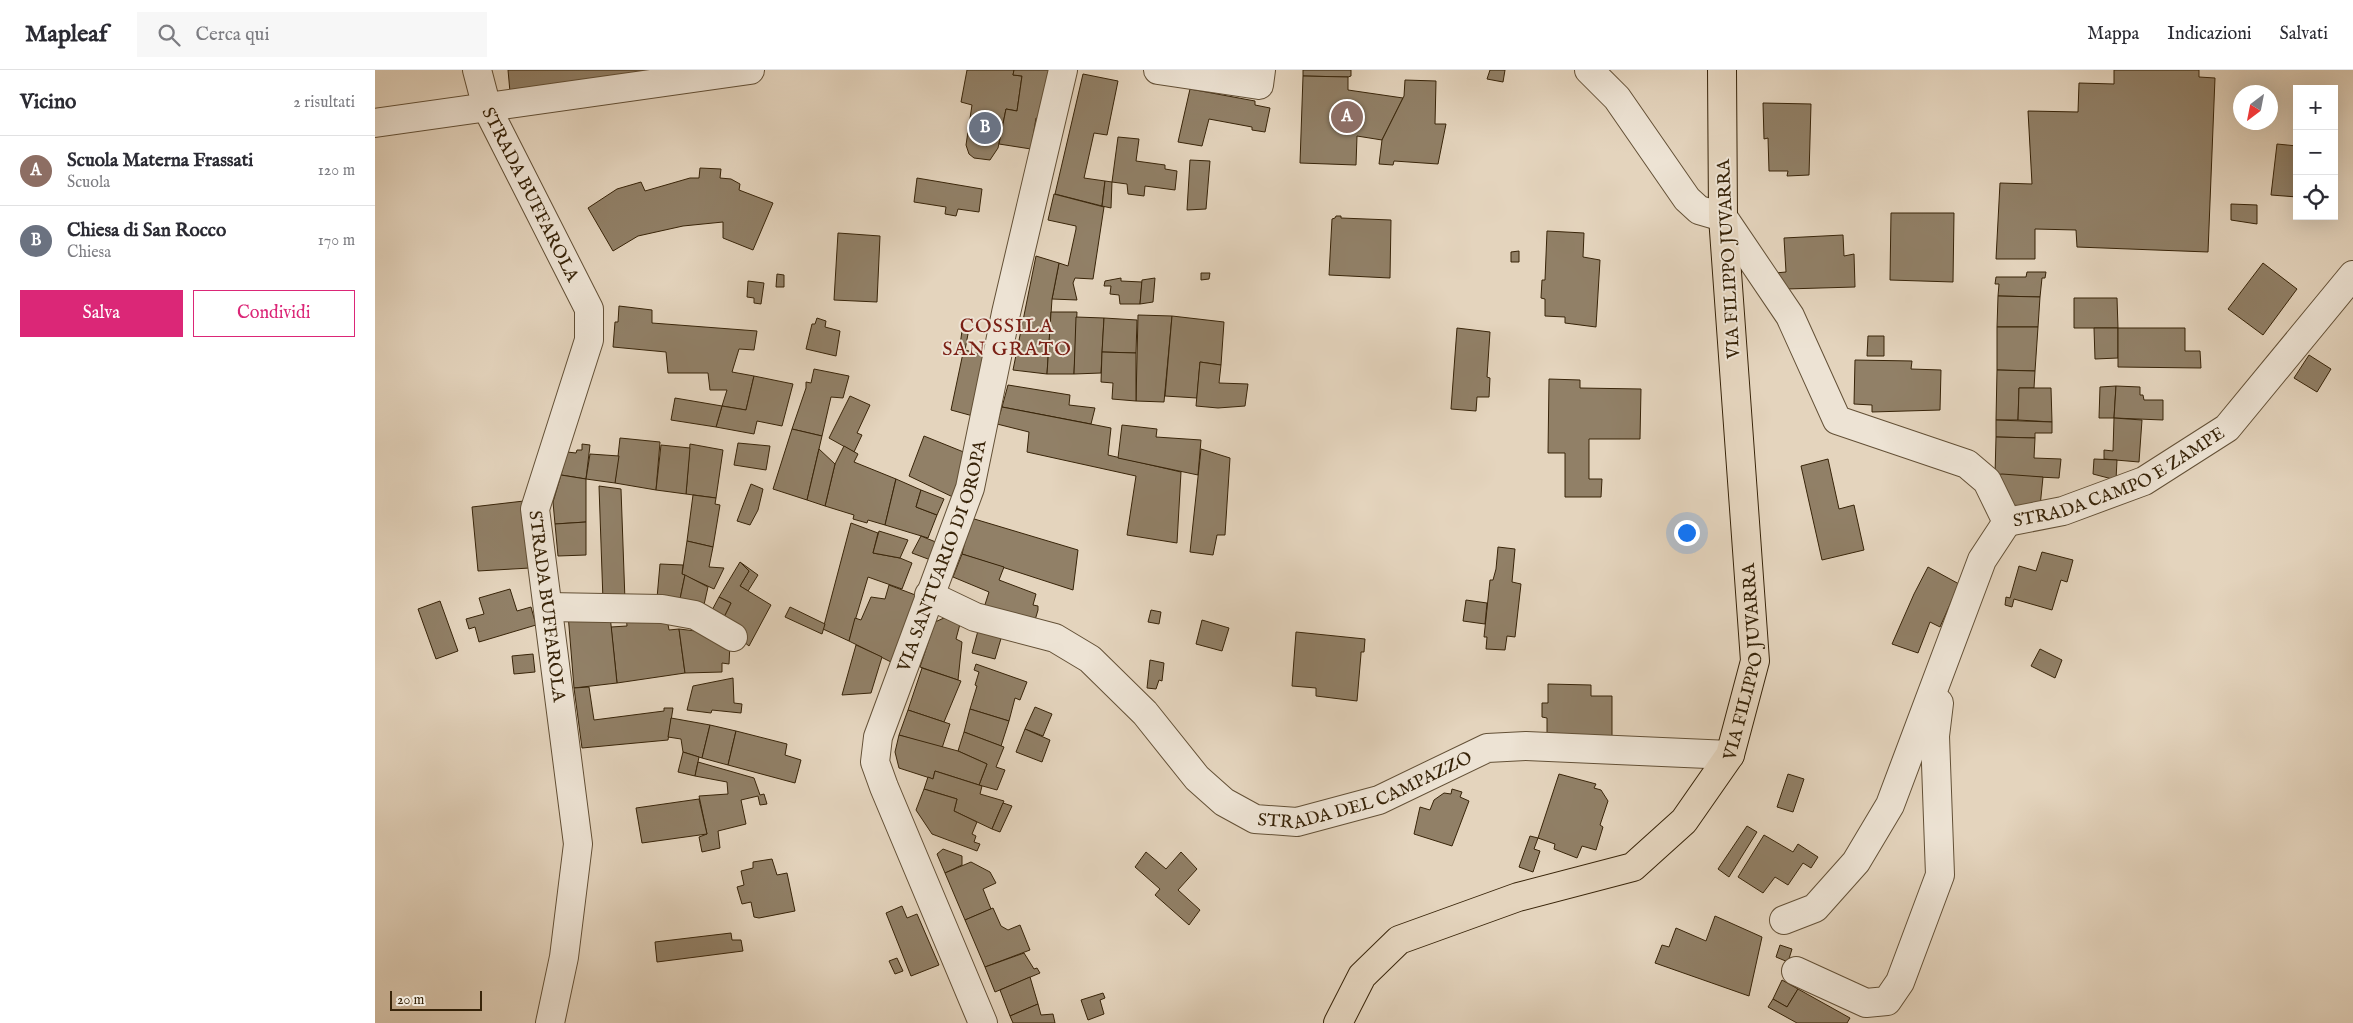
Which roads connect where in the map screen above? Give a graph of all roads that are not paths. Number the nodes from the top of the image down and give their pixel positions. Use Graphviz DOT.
graph roads {
  1 [pos="477,70"];
  2 [pos="750,70"];
  3 [pos="1063,70"];
  4 [pos="1158,70"];
  5 [pos="1261,70"];
  6 [pos="1589,70"];
  7 [pos="1722,70"];
  8 [pos="487,108"];
  9 [pos="375,124"];
  10 [pos="1723,216"];
  11 [pos="2353,275"];
  12 [pos="2007,522"];
  13 [pos="929,595"];
  14 [pos="547,607"];
  15 [pos="733,637"];
  16 [pos="1945,662"];
  17 [pos="1730,755"];
  18 [pos="1784,920"];
  19 [pos="1796,971"];
  20 [pos="550,1023"];
  21 [pos="983,1023"];
  22 [pos="1338,1023"];
  1 -- 8 [label="street, STRADA BUFFAROLA"];
  2 -- 8 [label="street"];
  3 -- 13 [label="street, VIA SANTUARIO DI OROPA"];
  4 -- 5 [label="street"];
  6 -- 10 [label="street"];
  7 -- 10 [label="main road, VIA FILIPPO JUVARRA"];
  8 -- 9 [label="street"];
  8 -- 14 [label="street, STRADA BUFFAROLA"];
  10 -- 12 [label="street, STRADA CAMPO E ZAMPE"];
  10 -- 17 [label="main road, VIA FILIPPO JUVARRA"];
  11 -- 12 [label="street, STRADA CAMPO E ZAMPE"];
  12 -- 16 [label="street"];
  13 -- 17 [label="street, STRADA DEL CAMPAZZO"];
  13 -- 21 [label="street, VIA SANTUARIO DI OROPA"];
  14 -- 15 [label="street"];
  14 -- 20 [label="street, STRADA BUFFAROLA"];
  16 -- 18 [label="street"];
  16 -- 19 [label="street"];
  17 -- 22 [label="main road, VIA FILIPPO JUVARRA"];
}
